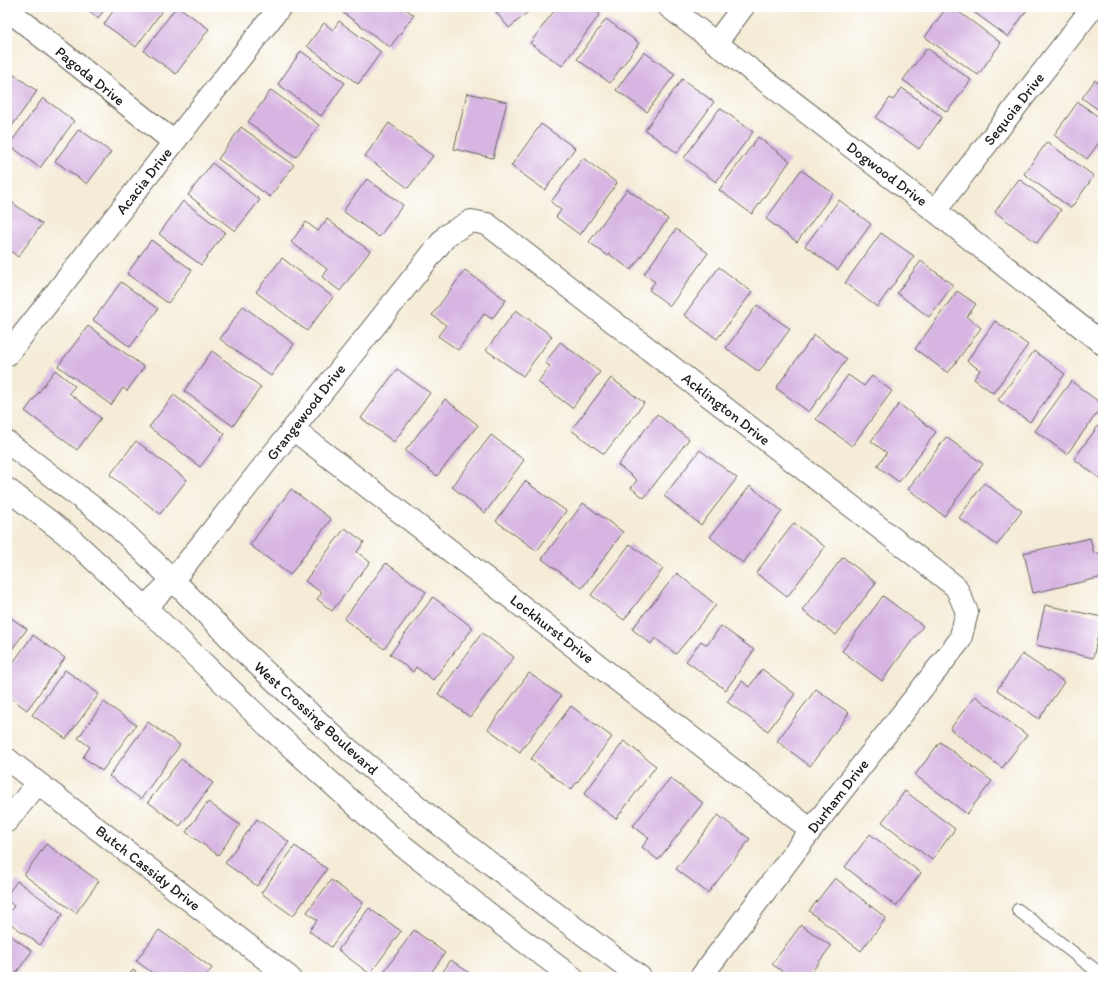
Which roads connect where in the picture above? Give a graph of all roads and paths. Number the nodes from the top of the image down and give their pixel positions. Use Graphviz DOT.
graph roads {
  1 [pos="280,7"];
  2 [pos="669,7"];
  3 [pos="743,7"];
  4 [pos="1094,7"];
  5 [pos="7,9"];
  6 [pos="716,42"];
  7 [pos="174,142"];
  8 [pos="935,211"];
  9 [pos="471,221"];
  10 [pos="1103,344"];
  11 [pos="7,355"];
  12 [pos="293,429"];
  13 [pos="7,442"];
  14 [pos="7,489"];
  15 [pos="173,580"];
  16 [pos="145,607"];
  17 [pos="967,612"];
  18 [pos="7,759"];
  19 [pos="38,783"];
  20 [pos="7,821"];
  21 [pos="811,830"];
  22 [pos="1018,910"];
  23 [pos="265,970"];
  24 [pos="1103,976"];
  25 [pos="290,977"];
  26 [pos="572,977"];
  27 [pos="640,977"];
  28 [pos="701,977"];
  1 -- 7 [label="street, Acacia Drive"];
  2 -- 6 [label="street, Dogwood Drive"];
  3 -- 6 [label="street"];
  4 -- 8 [label="street, Sequoia Drive"];
  5 -- 7 [label="street, Pagoda Drive"];
  6 -- 8 [label="street, Dogwood Drive"];
  7 -- 11 [label="street, Acacia Drive"];
  8 -- 10 [label="street, Dogwood Drive"];
  9 -- 12 [label="street, Grangewood Drive"];
  9 -- 17 [label="street, Acklington Drive"];
  12 -- 15 [label="street, Grangewood Drive"];
  12 -- 21 [label="street, Lockhurst Drive"];
  13 -- 15 [label="street, West Crossing Boulevard"];
  14 -- 16 [label="street"];
  15 -- 16 [label="street, Grangewood Drive"];
  15 -- 27 [label="street, West Crossing Boulevard"];
  16 -- 26 [label="street"];
  17 -- 21 [label="street, Durham Drive"];
  18 -- 19 [label="street, Butch Cassidy Drive"];
  19 -- 20 [label="street"];
  19 -- 23 [label="street, Butch Cassidy Drive"];
  21 -- 28 [label="street, Durham Drive"];
  22 -- 24 [label="lane"];
  23 -- 25 [label="street, Butch Cassidy Drive"];
}
